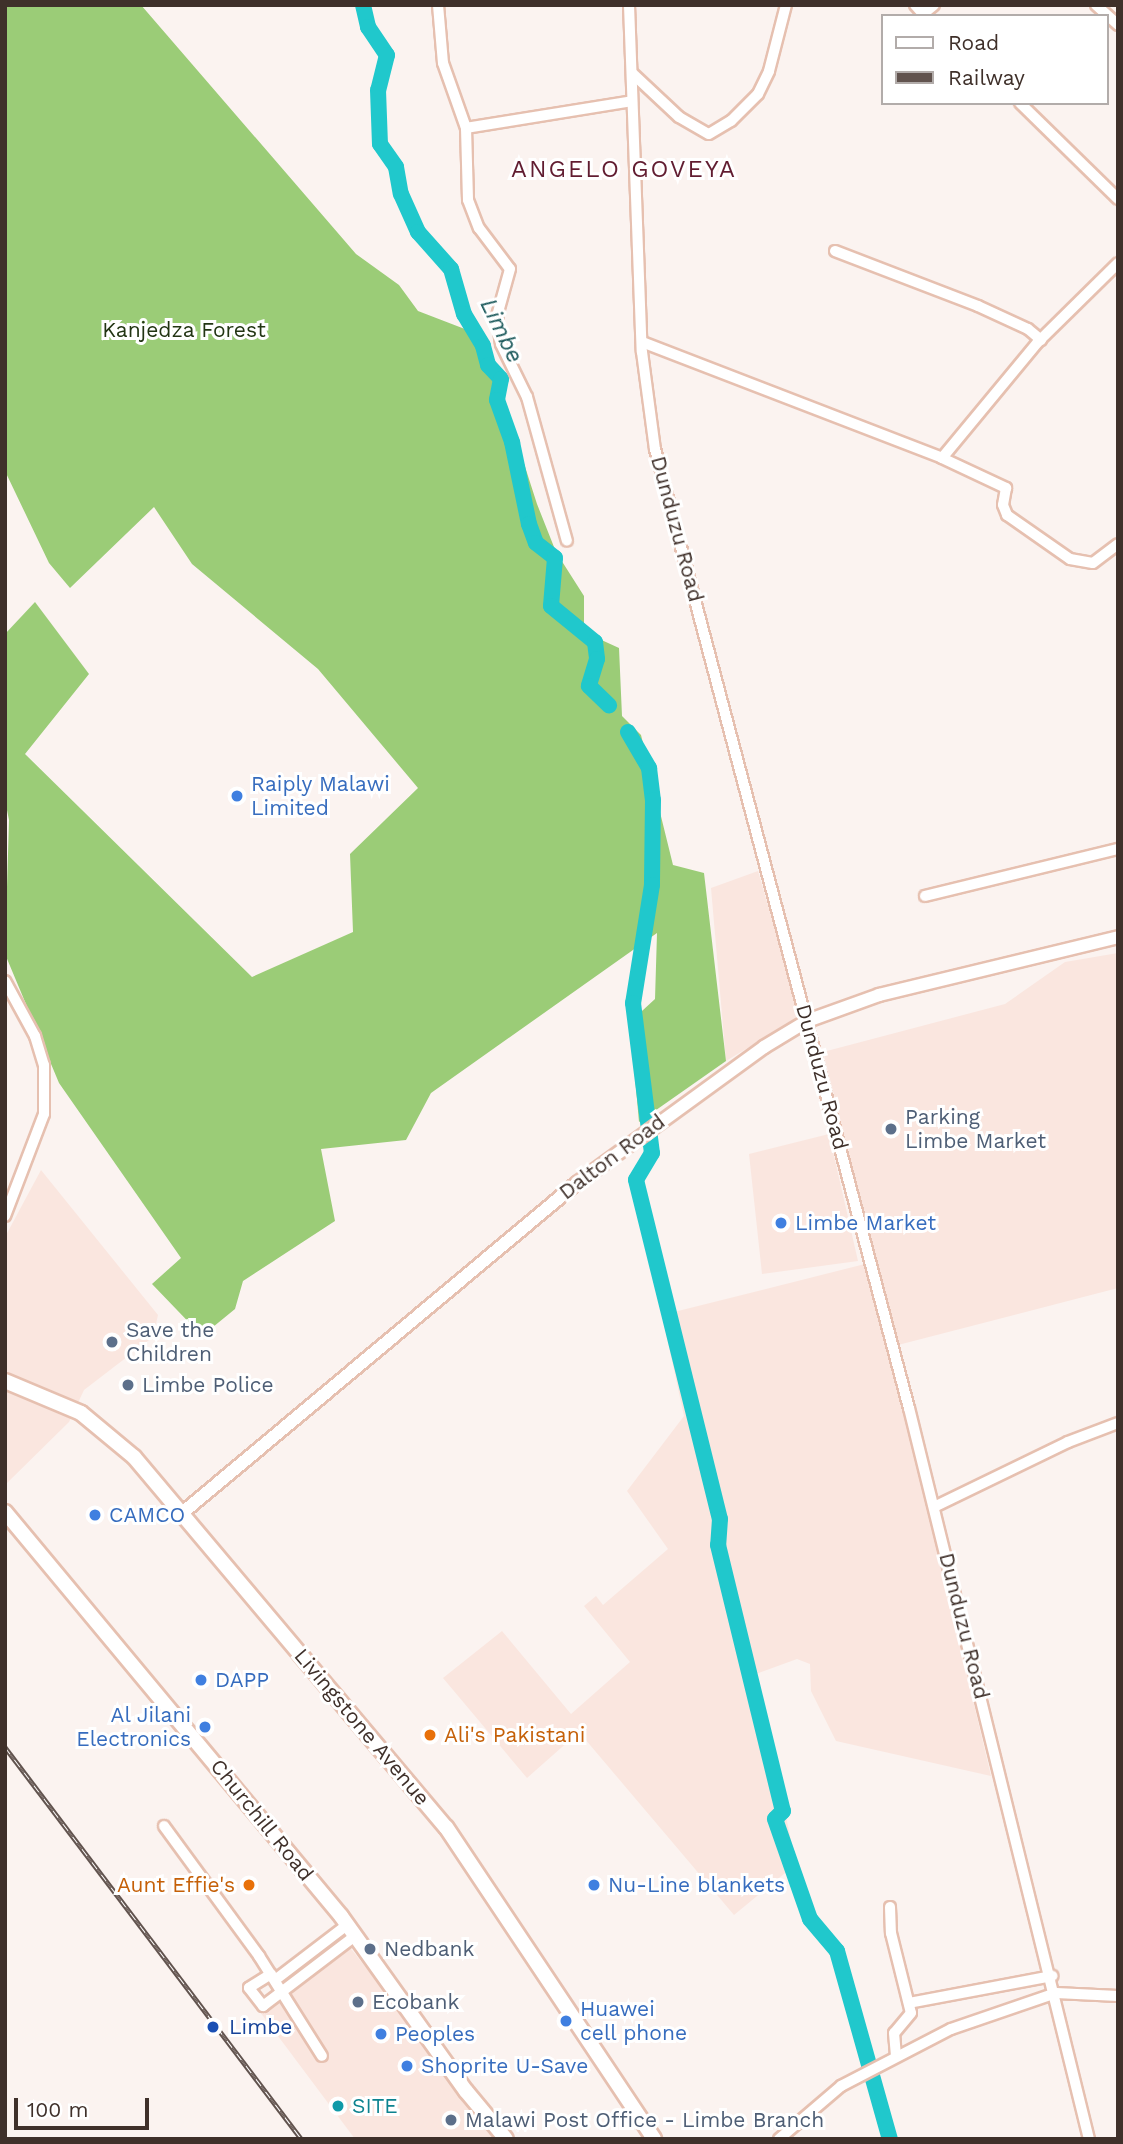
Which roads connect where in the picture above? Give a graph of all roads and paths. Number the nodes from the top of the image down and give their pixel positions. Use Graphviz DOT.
graph roads {
  1 [pos="438,5"];
  2 [pos="786,5"];
  3 [pos="631,6"];
  4 [pos="632,73"];
  5 [pos="632,101"];
  6 [pos="1022,105"];
  7 [pos="466,128"];
  8 [pos="1118,199"];
  9 [pos="835,251"];
  10 [pos="1118,263"];
  11 [pos="1041,340"];
  12 [pos="642,342"];
  13 [pos="942,458"];
  14 [pos="567,541"];
  15 [pos="1118,544"];
  16 [pos="1118,849"];
  17 [pos="925,896"];
  18 [pos="1118,937"];
  19 [pos="5,981"];
  20 [pos="807,1021"];
  21 [pos="5,1216"];
  22 [pos="5,1381"];
  23 [pos="1118,1423"];
  24 [pos="934,1507"];
  25 [pos="5,1512"];
  26 [pos="181,1514"];
  27 [pos="164,1826"];
  28 [pos="890,1907"];
  29 [pos="351,1930"];
  30 [pos="307,1955"];
  31 [pos="316,1966"];
  32 [pos="1052,1976"];
  33 [pos="273,1977"];
  34 [pos="282,1993"];
  35 [pos="1056,1993"];
  36 [pos="1118,1996"];
  37 [pos="909,2003"];
  38 [pos="896,2055"];
  39 [pos="322,2056"];
  40 [pos="506,2139"];
  41 [pos="654,2139"];
  42 [pos="779,2139"];
  43 [pos="1090,2139"];
  1 -- 7 [label="street"];
  2 -- 4 [label="street"];
  3 -- 4 [label="street, Dunduzu Road"];
  4 -- 5 [label="street, Dunduzu Road"];
  5 -- 7 [label="street"];
  5 -- 12 [label="street, Dunduzu Road"];
  6 -- 8 [label="street"];
  7 -- 14 [label="street"];
  9 -- 11 [label="street"];
  10 -- 11 [label="street"];
  11 -- 13 [label="street"];
  12 -- 13 [label="street"];
  12 -- 20 [label="street, Dunduzu Road"];
  13 -- 15 [label="street"];
  16 -- 17 [label="street"];
  18 -- 20 [label="main road, Dalton Road"];
  19 -- 21 [label="street"];
  20 -- 24 [label="street, Dunduzu Road"];
  20 -- 26 [label="main road, Dalton Road"];
  22 -- 26 [label="highway, Livingstone Avenue"];
  23 -- 24 [label="street"];
  24 -- 32 [label="street, Dunduzu Road"];
  25 -- 29 [label="highway, Churchill Road"];
  26 -- 41 [label="highway, Livingstone Avenue"];
  27 -- 33 [label="street"];
  28 -- 37 [label="street"];
  29 -- 30 [label="street"];
  29 -- 31 [label="street"];
  29 -- 40 [label="highway, Churchill Road"];
  30 -- 31 [label="street"];
  30 -- 33 [label="street"];
  31 -- 34 [label="street"];
  32 -- 35 [label="street, Dunduzu Road"];
  32 -- 37 [label="street"];
  33 -- 34 [label="street"];
  33 -- 34 [label="street"];
  34 -- 39 [label="street"];
  35 -- 36 [label="street"];
  35 -- 38 [label="street"];
  35 -- 43 [label="street, Dunduzu Road"];
  37 -- 38 [label="street"];
  38 -- 42 [label="street"];
}
